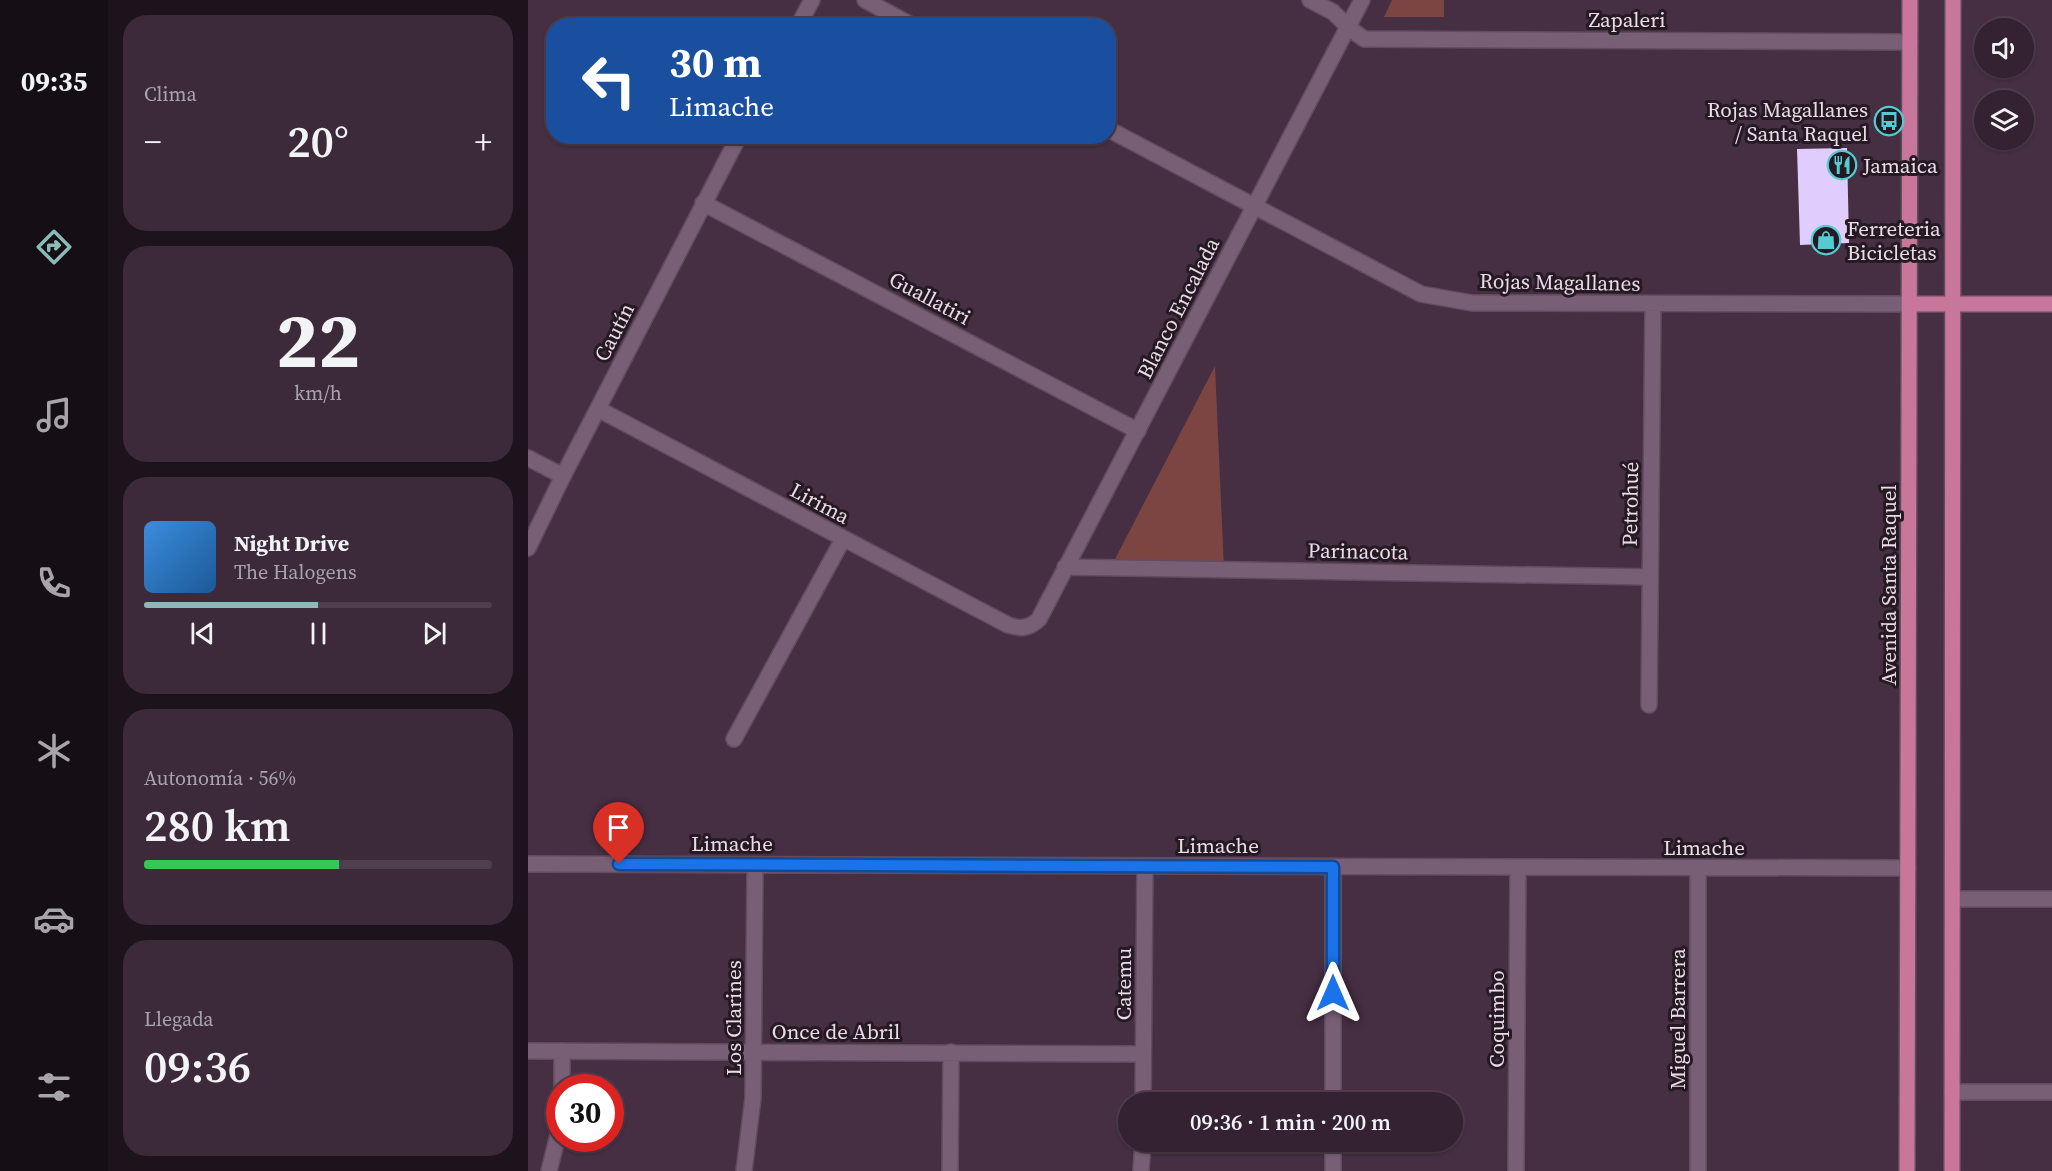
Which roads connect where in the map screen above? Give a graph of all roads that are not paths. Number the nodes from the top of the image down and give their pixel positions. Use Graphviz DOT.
graph roads {
  1 [pos="812,0"];
  2 [pos="865,0"];
  3 [pos="1310,0"];
  4 [pos="1362,0"];
  5 [pos="1910,0"];
  6 [pos="1953,0"];
  7 [pos="802,18"];
  8 [pos="898,18"];
  9 [pos="1348,27"];
  10 [pos="1910,42"];
  11 [pos="1116,133"];
  12 [pos="735,144"];
  13 [pos="703,202"];
  14 [pos="1254,206"];
  15 [pos="1653,304"];
  16 [pos="1910,304"];
  17 [pos="1953,304"];
  18 [pos="2052,304"];
  19 [pos="598,409"];
  20 [pos="1138,431"];
  21 [pos="528,458"];
  22 [pos="563,476"];
  23 [pos="843,539"];
  24 [pos="528,548"];
  25 [pos="1065,567"];
  26 [pos="1650,577"];
  27 [pos="1025,628"];
  28 [pos="1649,705"];
  29 [pos="734,739"];
  30 [pos="528,864"];
  31 [pos="755,864"];
  32 [pos="1145,866"];
  33 [pos="1333,867"];
  34 [pos="1518,867"];
  35 [pos="1698,868"];
  36 [pos="1908,868"];
  37 [pos="1953,899"];
  38 [pos="2052,899"];
  39 [pos="528,1051"];
  40 [pos="562,1051"];
  41 [pos="754,1052"];
  42 [pos="951,1052"];
  43 [pos="1143,1054"];
  44 [pos="562,1074"];
  45 [pos="1143,1092"];
  46 [pos="1333,1092"];
  47 [pos="1952,1092"];
  48 [pos="2052,1092"];
  49 [pos="554,1152"];
  50 [pos="1142,1152"];
  51 [pos="1333,1152"];
  52 [pos="549,1171"];
  53 [pos="744,1171"];
  54 [pos="950,1171"];
  55 [pos="1141,1171"];
  56 [pos="1333,1171"];
  57 [pos="1516,1171"];
  58 [pos="1698,1171"];
  59 [pos="1907,1171"];
  60 [pos="1952,1171"];
  1 -- 7 [label="street"];
  2 -- 8 [label="street"];
  3 -- 9 [label="street, Zapaleri"];
  4 -- 9 [label="street, Blanco Encalada"];
  5 -- 10 [label="main road, Avenida Santa Raquel"];
  6 -- 17 [label="main road"];
  9 -- 10 [label="street, Zapaleri"];
  9 -- 14 [label="street, Blanco Encalada"];
  10 -- 16 [label="main road, Avenida Santa Raquel"];
  11 -- 14 [label="street, Rojas Magallanes"];
  12 -- 13 [label="street, Cautín"];
  13 -- 19 [label="street, Cautín"];
  13 -- 20 [label="street, Guallatiri"];
  14 -- 15 [label="street, Rojas Magallanes"];
  14 -- 20 [label="street, Blanco Encalada"];
  15 -- 16 [label="street, Rojas Magallanes"];
  15 -- 26 [label="street, Petrohué"];
  16 -- 17 [label="main road, Rojas Magallanes"];
  16 -- 36 [label="main road, Avenida Santa Raquel"];
  17 -- 18 [label="main road, Rojas Magallanes"];
  17 -- 37 [label="main road"];
  19 -- 22 [label="street, Cautín"];
  19 -- 23 [label="street, Lirima"];
  20 -- 25 [label="street, Blanco Encalada"];
  21 -- 22 [label="street"];
  22 -- 24 [label="street, Cautín"];
  23 -- 27 [label="street, Lirima"];
  23 -- 29 [label="street"];
  25 -- 26 [label="street, Parinacota"];
  25 -- 27 [label="street, Blanco Encalada"];
  26 -- 28 [label="street, Petrohué"];
  30 -- 31 [label="street, Limache"];
  31 -- 32 [label="street, Limache"];
  31 -- 41 [label="street, Los Clarines"];
  32 -- 33 [label="street, Limache"];
  32 -- 43 [label="street, Catemu"];
  33 -- 34 [label="street, Limache"];
  33 -- 46 [label="street"];
  34 -- 35 [label="street, Limache"];
  34 -- 57 [label="street, Coquimbo"];
  35 -- 36 [label="street, Limache"];
  35 -- 58 [label="street, Miguel Barrera"];
  36 -- 59 [label="main road, Avenida Santa Raquel"];
  37 -- 38 [label="street"];
  37 -- 47 [label="main road"];
  39 -- 40 [label="street, Once de Abril"];
  40 -- 41 [label="street, Once de Abril"];
  40 -- 44 [label="street"];
  41 -- 42 [label="street, Once de Abril"];
  41 -- 53 [label="street, Los Clarines"];
  42 -- 43 [label="street, Once de Abril"];
  42 -- 54 [label="street"];
  43 -- 45 [label="street, Catemu"];
  47 -- 48 [label="street"];
  47 -- 60 [label="main road"];
  49 -- 52 [label="street"];
  50 -- 55 [label="street"];
  51 -- 56 [label="street"];
}
